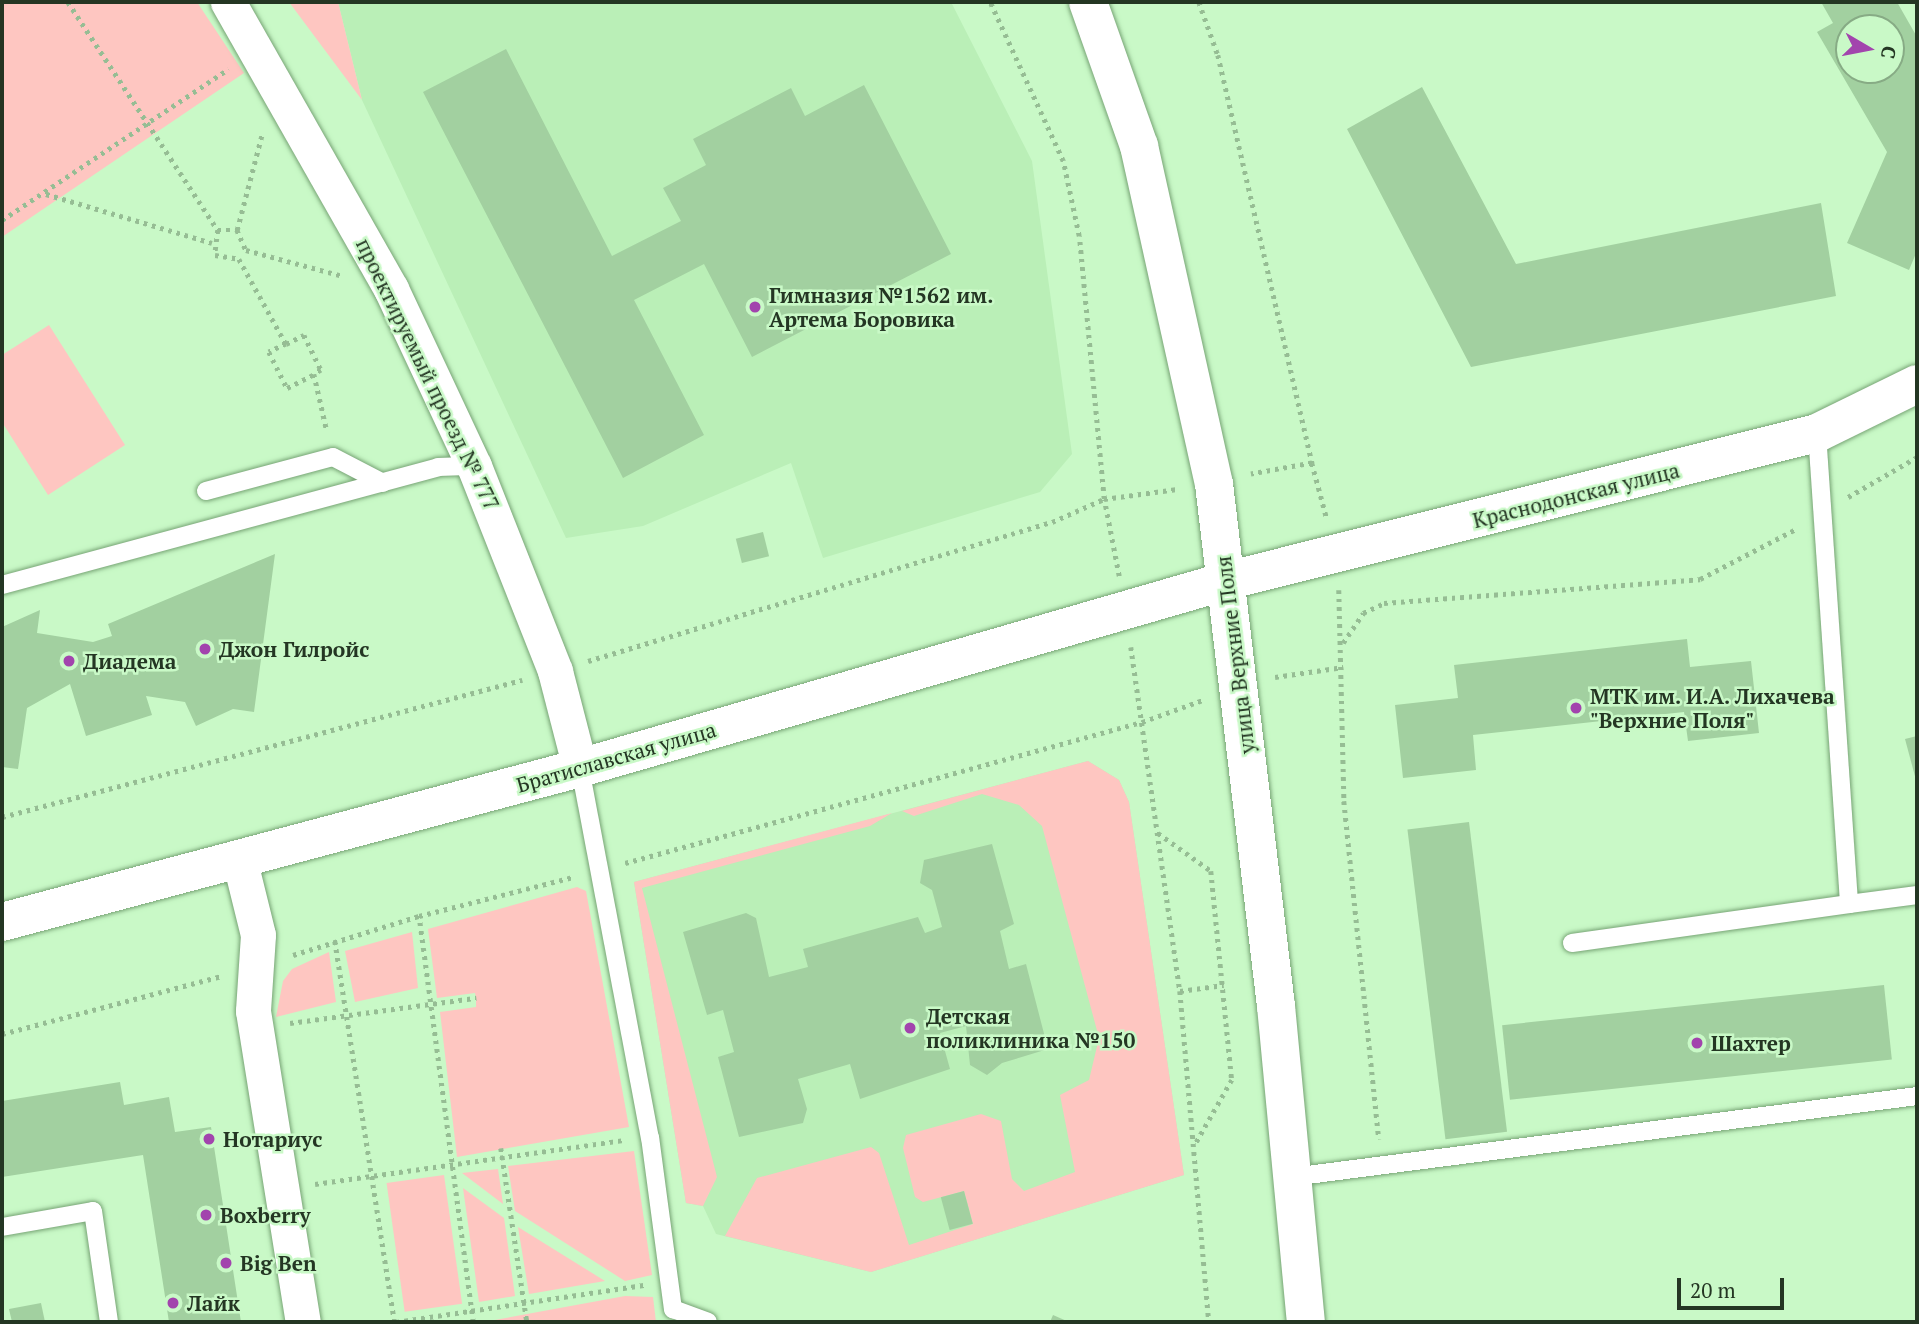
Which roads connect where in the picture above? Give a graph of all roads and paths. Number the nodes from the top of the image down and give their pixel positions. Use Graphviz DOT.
graph roads {
  1 [pos="68,2"];
  2 [pos="228,2"];
  3 [pos="990,2"];
  4 [pos="1088,2"];
  5 [pos="258,49"];
  6 [pos="276,79"];
  7 [pos="146,122"];
  8 [pos="45,194"];
  9 [pos="2,220"];
  10 [pos="218,230"];
  11 [pos="237,230"];
  12 [pos="212,243"];
  13 [pos="246,250"];
  14 [pos="239,259"];
  15 [pos="391,289"];
  16 [pos="286,344"];
  17 [pos="314,374"];
  18 [pos="1917,384"];
  19 [pos="1817,433"];
  20 [pos="333,457"];
  21 [pos="1917,457"];
  22 [pos="1312,463"];
  23 [pos="474,466"];
  24 [pos="383,483"];
  25 [pos="206,491"];
  26 [pos="1104,499"];
  27 [pos="1822,513"];
  28 [pos="1336,552"];
  29 [pos="1226,581"];
  30 [pos="2,585"];
  31 [pos="1342,645"];
  32 [pos="1343,667"];
  33 [pos="1239,686"];
  34 [pos="580,768"];
  35 [pos="1158,833"];
  36 [pos="239,858"];
  37 [pos="599,870"];
  38 [pos="1917,895"];
  39 [pos="1849,904"];
  40 [pos="419,916"];
  41 [pos="2,922"];
  42 [pos="335,941"];
  43 [pos="1572,943"];
  44 [pos="257,967"];
  45 [pos="1224,985"];
  46 [pos="1180,991"];
  47 [pos="476,998"];
  48 [pos="429,1004"];
  49 [pos="347,1016"];
  50 [pos="256,1027"];
  51 [pos="2,1034"];
  52 [pos="1917,1096"];
  53 [pos="650,1137"];
  54 [pos="1194,1145"];
  55 [pos="501,1148"];
  56 [pos="503,1159"];
  57 [pos="451,1166"];
  58 [pos="1382,1166"];
  59 [pos="372,1175"];
  60 [pos="1292,1177"];
  61 [pos="282,1189"];
  62 [pos="2,1227"];
  63 [pos="671,1281"];
  64 [pos="525,1303"];
  65 [pos="471,1311"];
  66 [pos="673,1316"];
  67 [pos="110,1322"];
  68 [pos="303,1322"];
  69 [pos="396,1322"];
  70 [pos="473,1322"];
  71 [pos="527,1322"];
  72 [pos="708,1322"];
  73 [pos="1306,1322"];
  1 -- 7 [label="path"];
  2 -- 5 [label="street, проектируемый проезд № 777"];
  3 -- 26 [label="path"];
  4 -- 29 [label="main road, улица Верхние Поля"];
  5 -- 6 [label="street, проектируемый проезд № 777"];
  5 -- 7 [label="path"];
  6 -- 11 [label="path"];
  6 -- 15 [label="street, проектируемый проезд № 777"];
  7 -- 8 [label="path"];
  7 -- 10 [label="path"];
  8 -- 9 [label="path"];
  8 -- 12 [label="path"];
  10 -- 11 [label="path"];
  10 -- 12 [label="path"];
  11 -- 13 [label="path"];
  12 -- 14 [label="path"];
  13 -- 14 [label="path"];
  13 -- 15 [label="path"];
  14 -- 16 [label="path"];
  15 -- 23 [label="street, проектируемый проезд № 777"];
  16 -- 17 [label="path"];
  16 -- 17 [label="path"];
  17 -- 20 [label="path"];
  18 -- 19 [label="main road, Краснодонская улица"];
  19 -- 27 [label="lane"];
  19 -- 28 [label="main road, Краснодонская улица"];
  20 -- 24 [label="lane"];
  20 -- 25 [label="lane"];
  21 -- 27 [label="path"];
  22 -- 28 [label="path"];
  23 -- 24 [label="lane"];
  23 -- 34 [label="street, проектируемый проезд № 777"];
  24 -- 30 [label="lane"];
  27 -- 31 [label="path"];
  27 -- 39 [label="lane"];
  28 -- 29 [label="main road, Краснодонская улица"];
  28 -- 31 [label="path"];
  29 -- 33 [label="main road, улица Верхние Поля"];
  29 -- 34 [label="main road, Братиславская улица"];
  31 -- 32 [label="path"];
  32 -- 33 [label="path"];
  32 -- 58 [label="path"];
  33 -- 37 [label="path"];
  33 -- 60 [label="main road, улица Верхние Поля"];
  34 -- 36 [label="main road, Братиславская улица"];
  34 -- 37 [label="lane"];
  35 -- 45 [label="path"];
  36 -- 41 [label="main road, Братиславская улица"];
  36 -- 44 [label="street"];
  37 -- 40 [label="path"];
  37 -- 53 [label="lane"];
  38 -- 39 [label="lane"];
  39 -- 43 [label="lane"];
  40 -- 42 [label="path"];
  40 -- 48 [label="path"];
  42 -- 44 [label="path"];
  42 -- 49 [label="path"];
  44 -- 50 [label="street"];
  44 -- 51 [label="path"];
  45 -- 46 [label="path"];
  45 -- 54 [label="path"];
  47 -- 48 [label="path"];
  48 -- 49 [label="path"];
  48 -- 57 [label="path"];
  49 -- 50 [label="path"];
  49 -- 59 [label="path"];
  50 -- 61 [label="street"];
  52 -- 58 [label="lane"];
  53 -- 56 [label="path"];
  53 -- 63 [label="lane"];
  55 -- 56 [label="path"];
  56 -- 57 [label="path"];
  56 -- 64 [label="path"];
  57 -- 59 [label="path"];
  57 -- 65 [label="path"];
  58 -- 60 [label="lane"];
  59 -- 61 [label="path"];
  59 -- 69 [label="path"];
  60 -- 73 [label="main road, улица Верхние Поля"];
  61 -- 68 [label="street"];
  62 -- 67 [label="lane"];
  63 -- 64 [label="path"];
  63 -- 66 [label="lane"];
  64 -- 65 [label="path"];
  64 -- 71 [label="path"];
  65 -- 69 [label="path"];
  65 -- 70 [label="path"];
  66 -- 72 [label="lane"];
}
